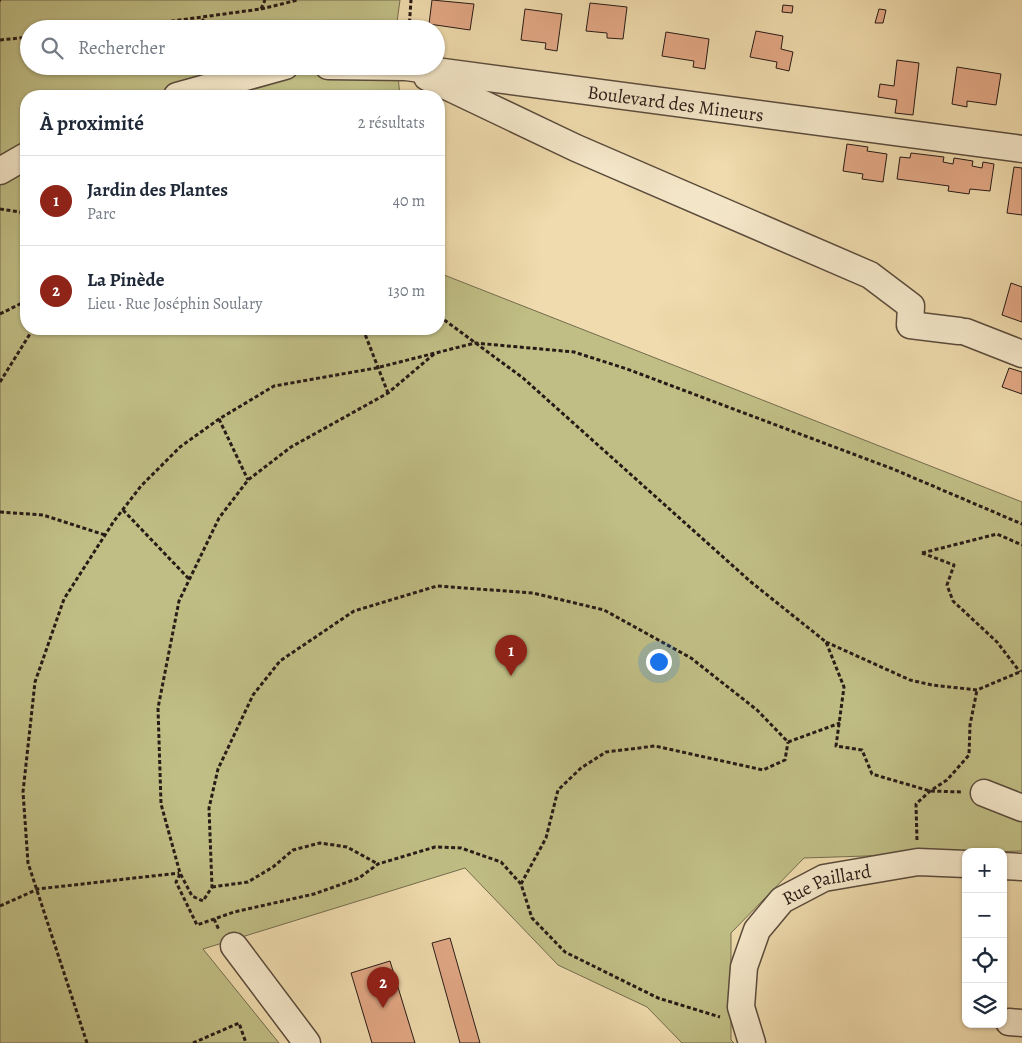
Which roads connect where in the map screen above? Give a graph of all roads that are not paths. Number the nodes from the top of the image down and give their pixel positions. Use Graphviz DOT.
graph roads {
  1 [pos="445,72"];
  2 [pos="253,75"];
  3 [pos="423,75"];
  4 [pos="199,90"];
  5 [pos="1022,148"];
  6 [pos="20,159"];
  7 [pos="0,171"];
  8 [pos="1022,354"];
  9 [pos="984,793"];
  10 [pos="1022,808"];
  11 [pos="962,864"];
  12 [pos="1007,866"];
  13 [pos="1022,867"];
  14 [pos="234,946"];
  15 [pos="750,1034"];
  16 [pos="307,1043"];
  1 -- 5 [label="street, Boulevard des Mineurs"];
  2 -- 4 [label="street"];
  3 -- 8 [label="street"];
  6 -- 7 [label="street"];
  9 -- 10 [label="street"];
  11 -- 15 [label="street, Rue Paillard"];
  12 -- 13 [label="street"];
  14 -- 16 [label="street"];
}
